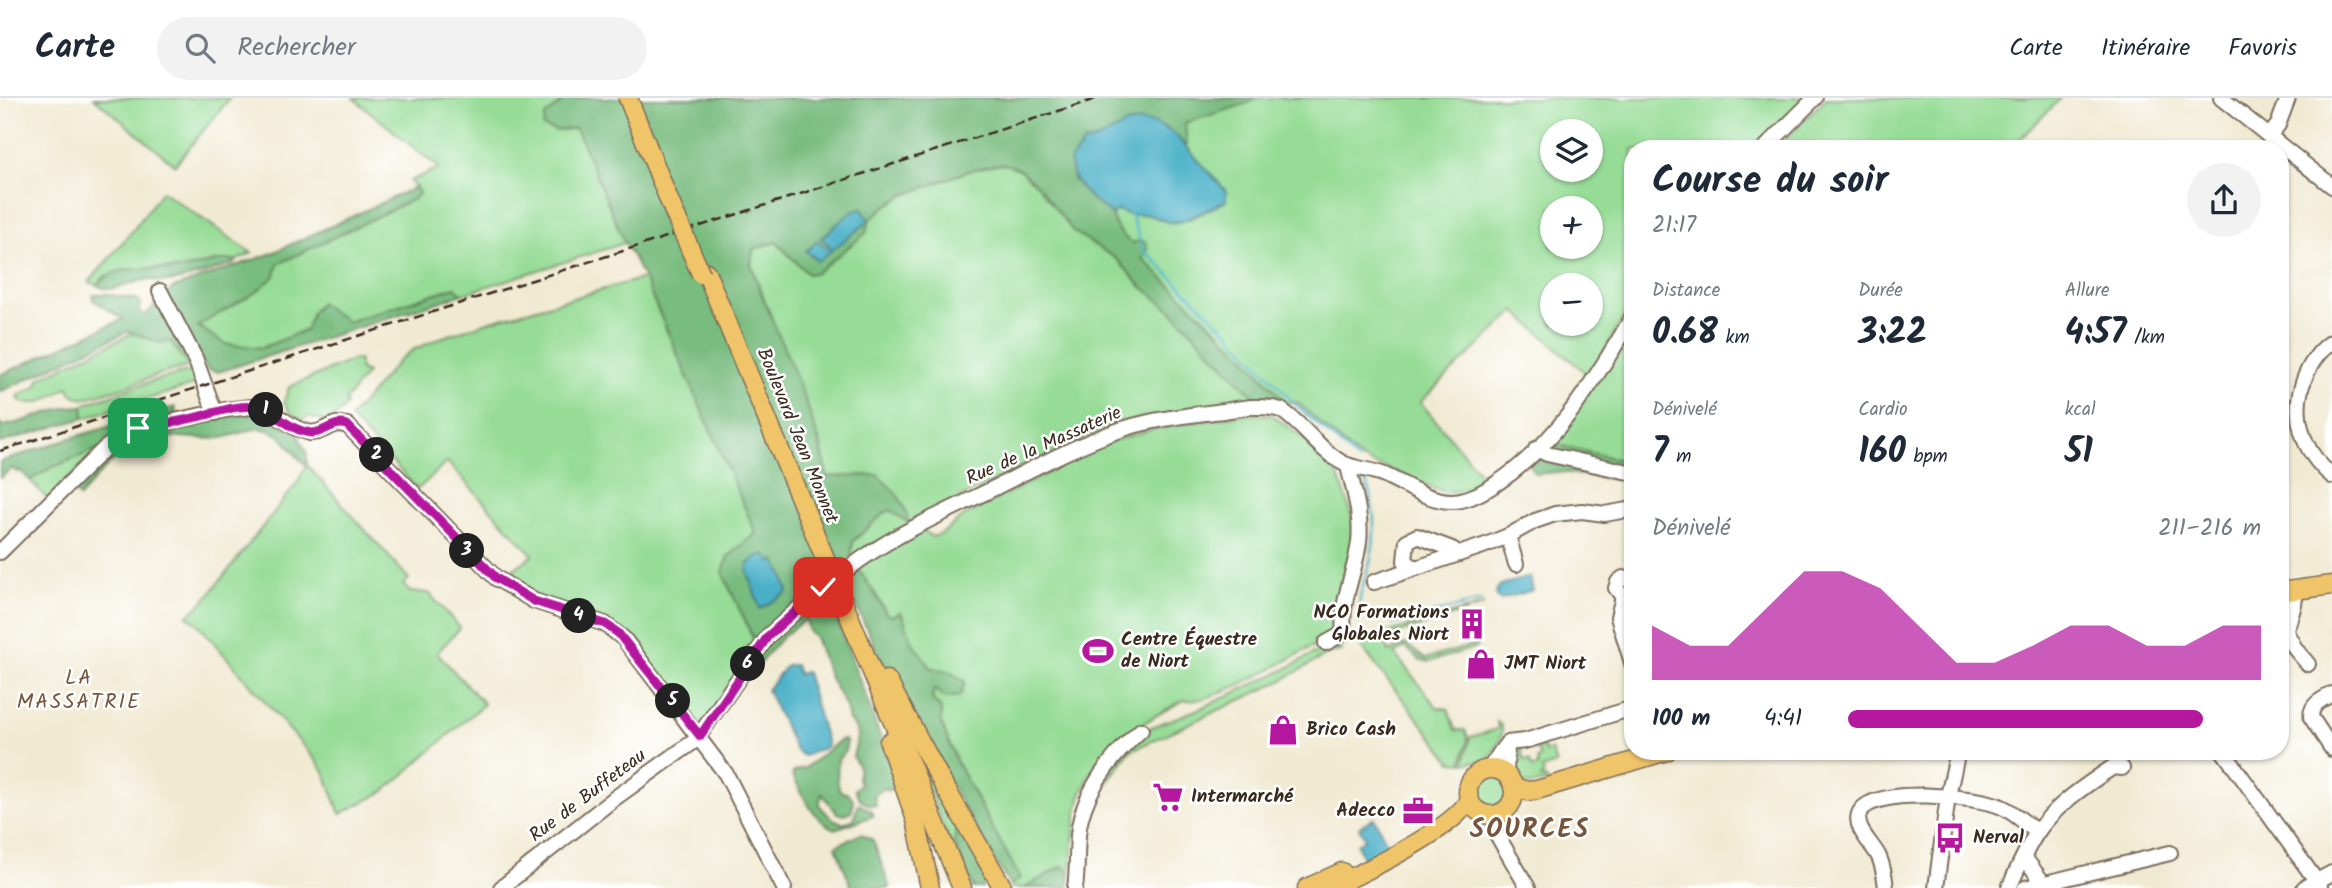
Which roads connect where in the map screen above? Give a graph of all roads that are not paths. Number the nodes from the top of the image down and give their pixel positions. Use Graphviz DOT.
graph roads {
  1 [pos="628,98"];
  2 [pos="634,98"];
  3 [pos="1815,98"];
  4 [pos="2221,98"];
  5 [pos="2288,98"];
  6 [pos="2269,136"];
  7 [pos="1773,140"];
  8 [pos="2274,140"];
  9 [pos="2289,152"];
  10 [pos="2332,186"];
  11 [pos="674,204"];
  12 [pos="703,273"];
  13 [pos="163,295"];
  14 [pos="1624,330"];
  15 [pos="2332,342"];
  16 [pos="215,413"];
  17 [pos="1536,449"];
  18 [pos="1348,466"];
  19 [pos="1624,470"];
  20 [pos="2332,476"];
  21 [pos="1624,511"];
  22 [pos="1508,536"];
  23 [pos="0,552"];
  24 [pos="1459,554"];
  25 [pos="1516,564"];
  26 [pos="1415,568"];
  27 [pos="848,569"];
  28 [pos="1624,579"];
  29 [pos="1374,582"];
  30 [pos="2332,585"];
  31 [pos="823,587"];
  32 [pos="2289,591"];
  33 [pos="2289,592"];
  34 [pos="1624,594"];
  35 [pos="841,597"];
  36 [pos="1624,602"];
  37 [pos="2289,617"];
  38 [pos="1624,637"];
  39 [pos="2289,642"];
  40 [pos="1326,643"];
  41 [pos="2308,664"];
  42 [pos="873,689"];
  43 [pos="2332,694"];
  44 [pos="1624,711"];
  45 [pos="1141,730"];
  46 [pos="700,736"];
  47 [pos="2332,748"];
  48 [pos="1638,760"];
  49 [pos="1956,760"];
  50 [pos="2229,760"];
  51 [pos="2117,768"];
  52 [pos="1495,794"];
  53 [pos="1948,796"];
  54 [pos="1846,806"];
  55 [pos="1860,812"];
  56 [pos="2037,832"];
  57 [pos="2170,853"];
  58 [pos="1078,854"];
  59 [pos="2024,857"];
  60 [pos="1376,864"];
  61 [pos="2332,873"];
  62 [pos="2045,884"];
  63 [pos="2313,885"];
  64 [pos="501,888"];
  65 [pos="784,888"];
  66 [pos="930,888"];
  67 [pos="956,888"];
  68 [pos="962,888"];
  69 [pos="1003,888"];
  70 [pos="1074,888"];
  71 [pos="1084,888"];
  72 [pos="1307,888"];
  73 [pos="1330,888"];
  74 [pos="1528,888"];
  75 [pos="1886,888"];
  76 [pos="1936,888"];
  77 [pos="2009,888"];
  78 [pos="2025,888"];
  1 -- 11 [label="main road"];
  2 -- 11 [label="main road"];
  3 -- 7 [label="street"];
  4 -- 6 [label="street"];
  5 -- 6 [label="street"];
  6 -- 8 [label="street"];
  9 -- 10 [label="street"];
  11 -- 12 [label="main road"];
  12 -- 35 [label="main road, Boulevard Jean Monnet"];
  12 -- 42 [label="main road, Boulevard Jean Monnet"];
  13 -- 16 [label="street"];
  14 -- 17 [label="street"];
  15 -- 20 [label="street"];
  16 -- 23 [label="street"];
  16 -- 46 [label="street"];
  17 -- 18 [label="street"];
  17 -- 19 [label="street"];
  18 -- 27 [label="street, Rue de la Massaterie"];
  18 -- 40 [label="street"];
  21 -- 22 [label="street"];
  22 -- 24 [label="street"];
  22 -- 25 [label="street"];
  24 -- 26 [label="street"];
  24 -- 26 [label="street"];
  26 -- 29 [label="street"];
  28 -- 34 [label="street"];
  30 -- 32 [label="main road"];
  31 -- 46 [label="street"];
  33 -- 37 [label="street"];
  35 -- 68 [label="main road, Boulevard Jean Monnet"];
  35 -- 69 [label="main road"];
  36 -- 38 [label="street"];
  39 -- 41 [label="street"];
  42 -- 66 [label="main road"];
  42 -- 67 [label="main road, Boulevard Jean Monnet"];
  43 -- 47 [label="street"];
  44 -- 52 [label="street"];
  45 -- 58 [label="street"];
  46 -- 64 [label="street, Rue de Buffeteau"];
  46 -- 65 [label="street"];
  48 -- 52 [label="main road"];
  49 -- 53 [label="street"];
  50 -- 63 [label="street"];
  51 -- 56 [label="street"];
  52 -- 60 [label="main road"];
  52 -- 74 [label="street"];
  53 -- 55 [label="street"];
  53 -- 56 [label="street"];
  53 -- 76 [label="street"];
  54 -- 55 [label="street"];
  55 -- 75 [label="street"];
  56 -- 59 [label="street"];
  57 -- 62 [label="street"];
  58 -- 70 [label="street"];
  58 -- 71 [label="street"];
  59 -- 62 [label="street"];
  59 -- 77 [label="street"];
  60 -- 72 [label="main road"];
  60 -- 73 [label="main road"];
  61 -- 63 [label="street"];
  62 -- 78 [label="street"];
}
